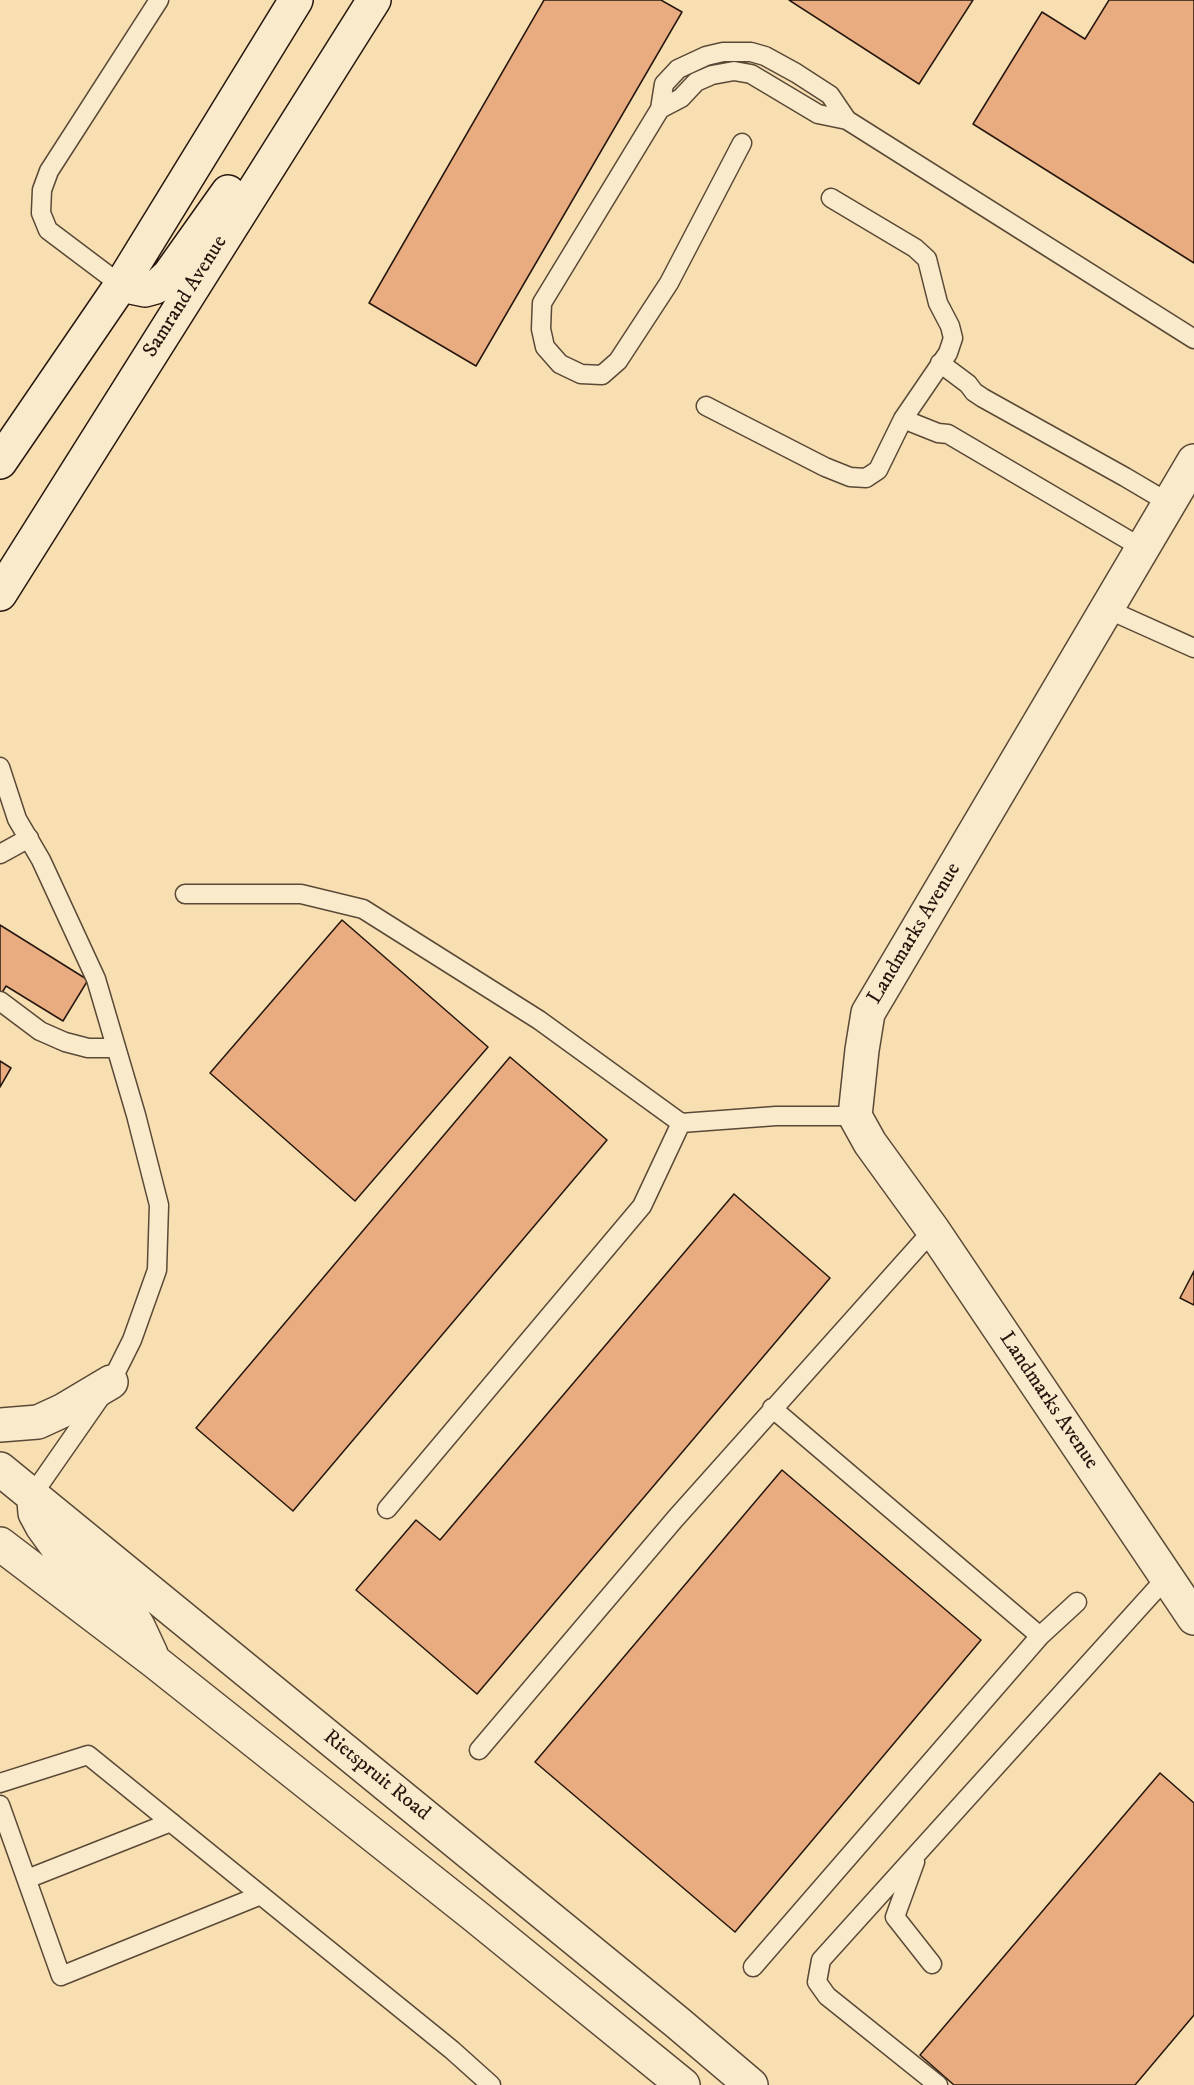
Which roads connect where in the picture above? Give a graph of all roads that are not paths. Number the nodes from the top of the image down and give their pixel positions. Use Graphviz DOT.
graph roads {
  1 [pos="159,0"];
  2 [pos="296,0"];
  3 [pos="374,0"];
  4 [pos="316,93"];
  5 [pos="742,143"];
  6 [pos="831,198"];
  7 [pos="121,285"];
  8 [pos="1194,339"];
  9 [pos="940,363"];
  10 [pos="706,406"];
  11 [pos="903,419"];
  12 [pos="1194,461"];
  13 [pos="0,462"];
  14 [pos="1168,503"];
  15 [pos="1142,548"];
  16 [pos="0,594"];
  17 [pos="1107,609"];
  18 [pos="1194,648"];
  19 [pos="0,767"];
  20 [pos="8,820"];
  21 [pos="29,838"];
  22 [pos="0,854"];
  23 [pos="185,894"];
  24 [pos="0,1001"];
  25 [pos="116,1048"];
  26 [pos="855,1116"];
  27 [pos="681,1123"];
  28 [pos="933,1230"];
  29 [pos="111,1382"];
  30 [pos="772,1408"];
  31 [pos="0,1425"];
  32 [pos="0,1468"];
  33 [pos="33,1494"];
  34 [pos="387,1509"];
  35 [pos="0,1544"];
  36 [pos="1167,1577"];
  37 [pos="1077,1602"];
  38 [pos="1194,1618"];
  39 [pos="1040,1636"];
  40 [pos="154,1661"];
  41 [pos="479,1750"];
  42 [pos="0,1783"];
  43 [pos="0,1805"];
  44 [pos="171,1822"];
  45 [pos="919,1851"];
  46 [pos="27,1879"];
  47 [pos="261,1895"];
  48 [pos="932,1964"];
  49 [pos="753,1967"];
  50 [pos="491,2085"];
  51 [pos="683,2085"];
  52 [pos="751,2085"];
  53 [pos="938,2085"];
  1 -- 7 [label="lane"];
  2 -- 7 [label="street"];
  3 -- 4 [label="street, Samrand Avenue"];
  4 -- 7 [label="street"];
  4 -- 16 [label="street, Samrand Avenue"];
  5 -- 8 [label="lane"];
  6 -- 9 [label="lane"];
  7 -- 13 [label="street"];
  9 -- 11 [label="lane"];
  9 -- 14 [label="lane"];
  10 -- 11 [label="lane"];
  11 -- 15 [label="lane"];
  12 -- 14 [label="street, Landmarks Avenue"];
  14 -- 15 [label="street, Landmarks Avenue"];
  15 -- 17 [label="street, Landmarks Avenue"];
  17 -- 18 [label="lane"];
  17 -- 26 [label="street, Landmarks Avenue"];
  19 -- 20 [label="lane"];
  20 -- 21 [label="lane"];
  21 -- 22 [label="lane"];
  21 -- 25 [label="lane"];
  23 -- 27 [label="lane"];
  24 -- 25 [label="lane"];
  25 -- 29 [label="lane"];
  26 -- 27 [label="lane"];
  26 -- 28 [label="street, Landmarks Avenue"];
  27 -- 34 [label="lane"];
  28 -- 30 [label="lane"];
  28 -- 36 [label="street, Landmarks Avenue"];
  29 -- 31 [label="street"];
  29 -- 33 [label="lane"];
  30 -- 39 [label="lane"];
  30 -- 41 [label="lane"];
  32 -- 33 [label="street, Rietspruit Road"];
  33 -- 40 [label="street"];
  33 -- 52 [label="street, Rietspruit Road"];
  35 -- 40 [label="street"];
  36 -- 38 [label="street, Landmarks Avenue"];
  36 -- 45 [label="lane"];
  37 -- 39 [label="lane"];
  39 -- 49 [label="lane"];
  40 -- 51 [label="street"];
  42 -- 44 [label="lane"];
  43 -- 46 [label="lane"];
  44 -- 46 [label="lane"];
  44 -- 47 [label="lane"];
  45 -- 48 [label="lane"];
  45 -- 53 [label="lane"];
  46 -- 47 [label="lane"];
  47 -- 50 [label="lane"];
}
